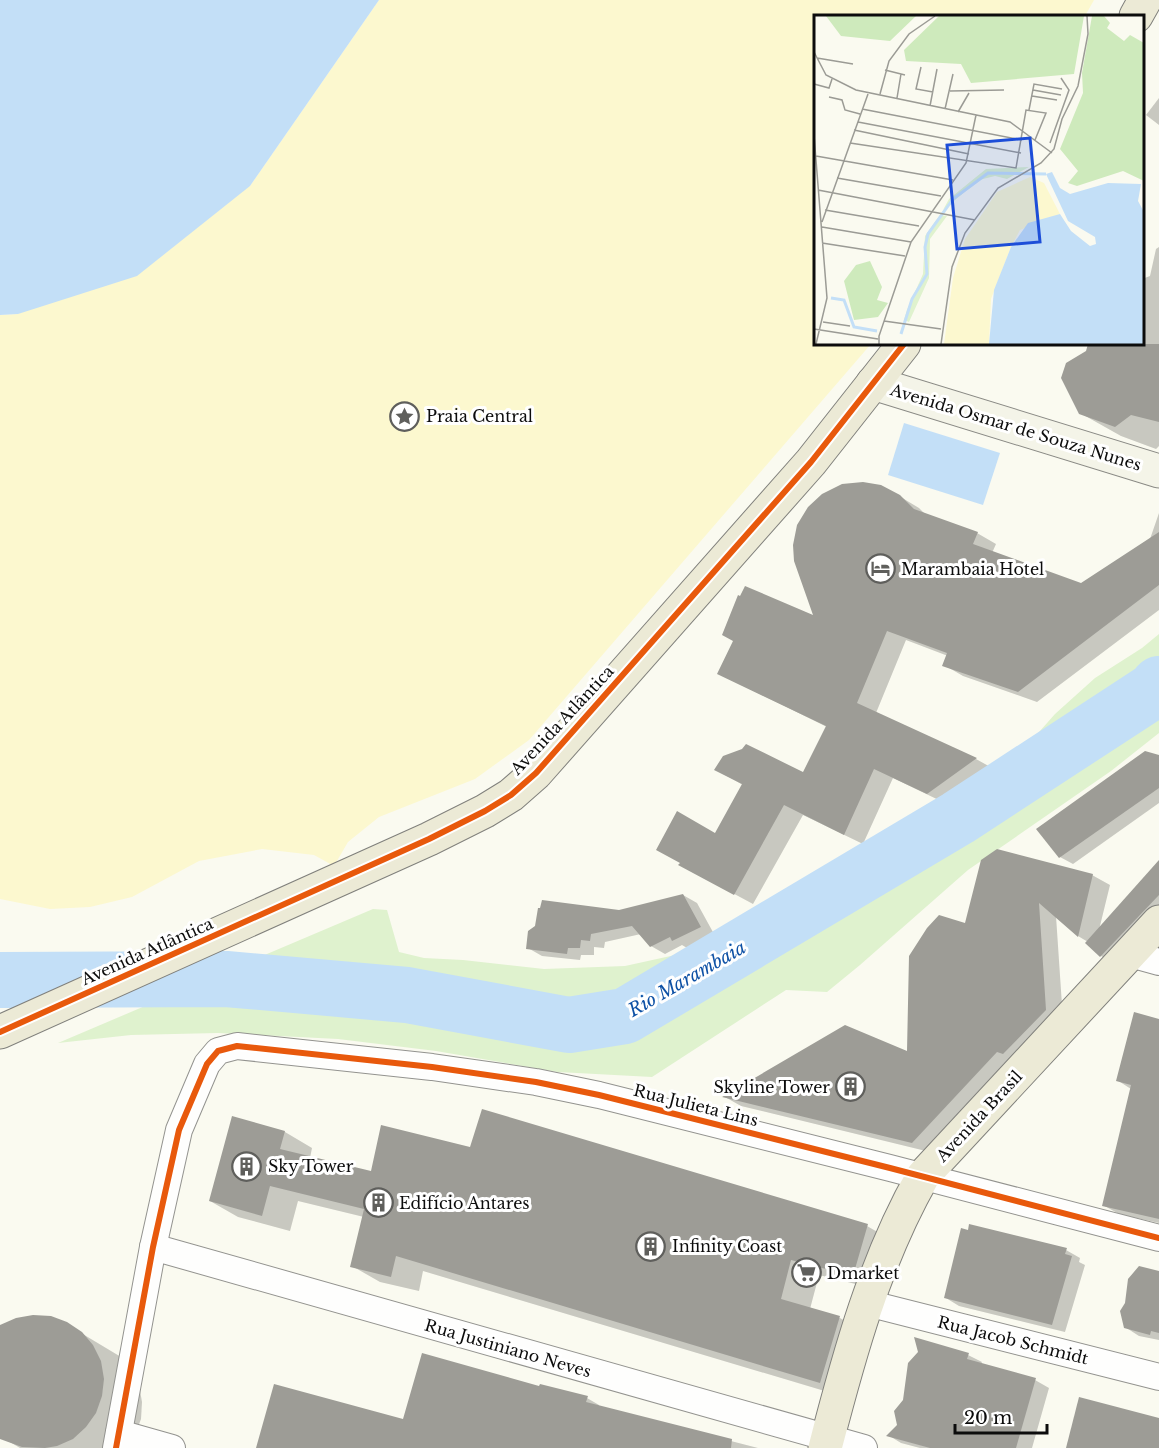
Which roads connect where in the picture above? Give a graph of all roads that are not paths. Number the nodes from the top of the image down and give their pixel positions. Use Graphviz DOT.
graph roads {
  1 [pos="1145,0"];
  2 [pos="1137,15"];
  3 [pos="903,345"];
  4 [pos="873,383"];
  5 [pos="1159,471"];
  6 [pos="1159,922"];
  7 [pos="1144,958"];
  8 [pos="0,1032"];
  9 [pos="923,1176"];
  10 [pos="1159,1238"];
  11 [pos="153,1247"];
  12 [pos="867,1303"];
  13 [pos="1159,1377"];
  14 [pos="118,1440"];
  15 [pos="826,1443"];
  16 [pos="172,1448"];
  17 [pos="864,1448"];
  1 -- 2 [label="main road"];
  3 -- 4 [label="main road, Avenida Atlântica"];
  4 -- 5 [label="street, Avenida Osmar de Souza Nunes"];
  4 -- 8 [label="main road, Avenida Atlântica"];
  6 -- 7 [label="main road, Avenida Brasil"];
  7 -- 9 [label="main road, Avenida Brasil"];
  9 -- 10 [label="street, Rua Julieta Lins"];
  9 -- 11 [label="street, Rua Julieta Lins"];
  9 -- 12 [label="main road, Avenida Brasil"];
  11 -- 14 [label="street"];
  11 -- 15 [label="street, Rua Justiniano Neves"];
  12 -- 13 [label="street, Rua Jacob Schmidt"];
  12 -- 15 [label="main road, Avenida Brasil"];
  14 -- 16 [label="street"];
  15 -- 17 [label="street, Rua Justiniano Neves"];
}
